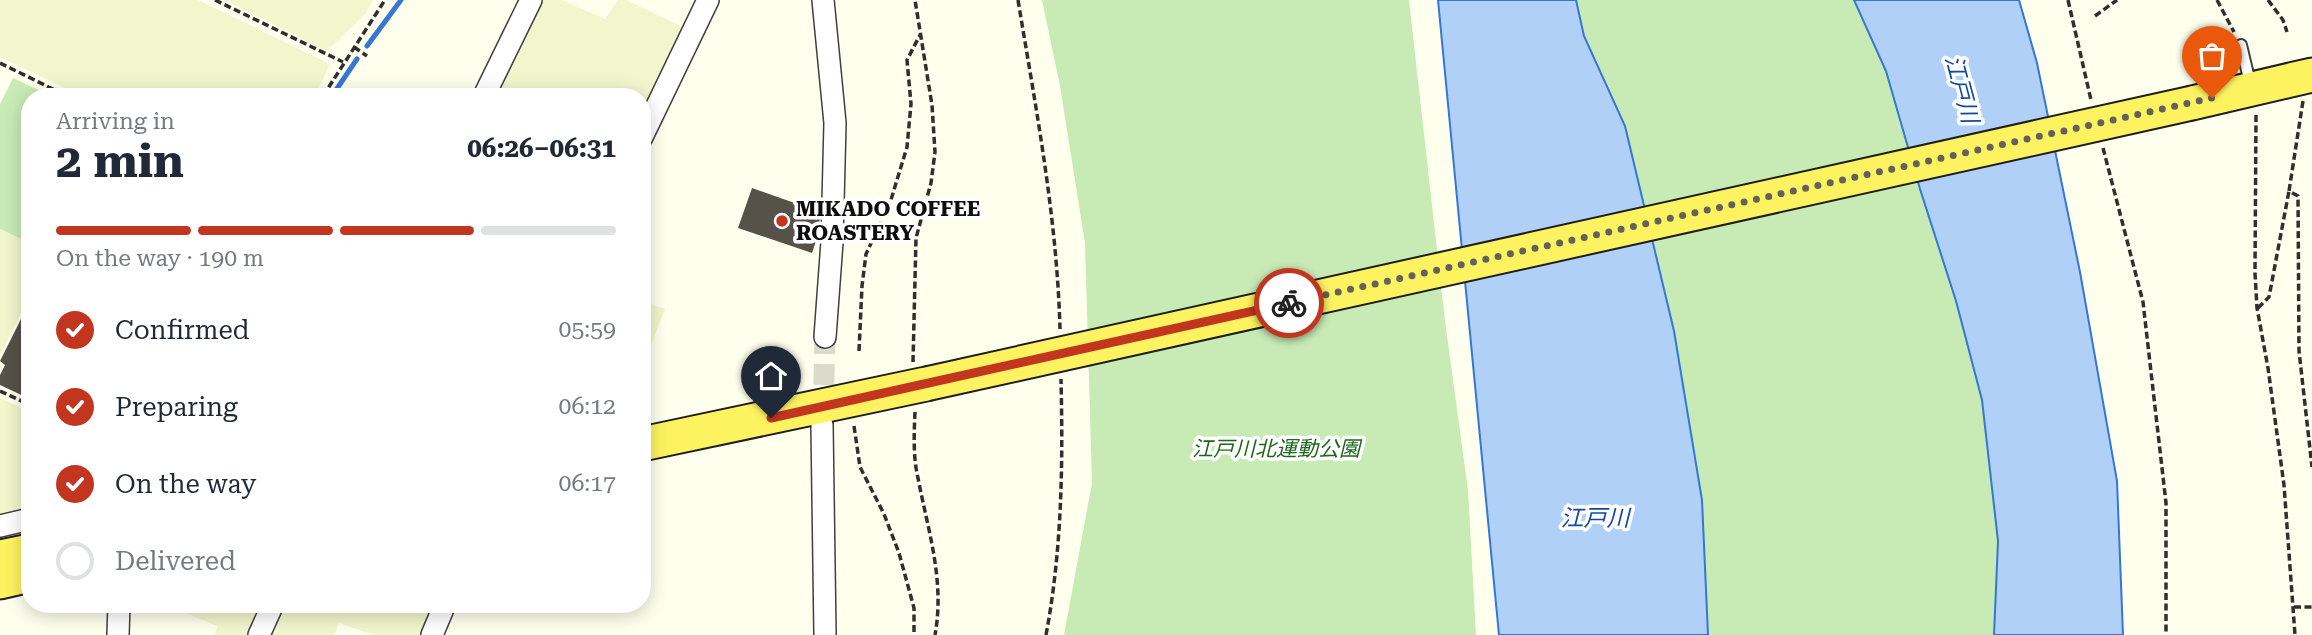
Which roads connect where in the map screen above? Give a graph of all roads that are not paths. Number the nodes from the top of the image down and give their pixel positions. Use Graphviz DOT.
graph roads {
  1 [pos="531,0"];
  2 [pos="708,0"];
  3 [pos="823,0"];
  4 [pos="2241,45"];
  5 [pos="2308,87"];
  6 [pos="488,88"];
  7 [pos="2254,100"];
  8 [pos="651,118"];
  9 [pos="825,337"];
  10 [pos="810,419"];
  11 [pos="651,443"];
  12 [pos="21,521"];
  13 [pos="0,526"];
  14 [pos="21,553"];
  15 [pos="0,557"];
  16 [pos="21,577"];
  17 [pos="0,582"];
  18 [pos="118,613"];
  19 [pos="269,613"];
  20 [pos="441,613"];
  21 [pos="118,635"];
  22 [pos="259,635"];
  23 [pos="432,635"];
  24 [pos="825,635"];
  1 -- 6 [label="street"];
  2 -- 8 [label="street"];
  3 -- 9 [label="street"];
  4 -- 7 [label="lane"];
  5 -- 7 [label="main road"];
  7 -- 10 [label="main road, bridge"];
  10 -- 11 [label="main road"];
  10 -- 24 [label="street"];
  12 -- 13 [label="street"];
  14 -- 15 [label="main road"];
  16 -- 17 [label="main road"];
  18 -- 21 [label="street"];
  19 -- 22 [label="street"];
  20 -- 23 [label="street"];
}
